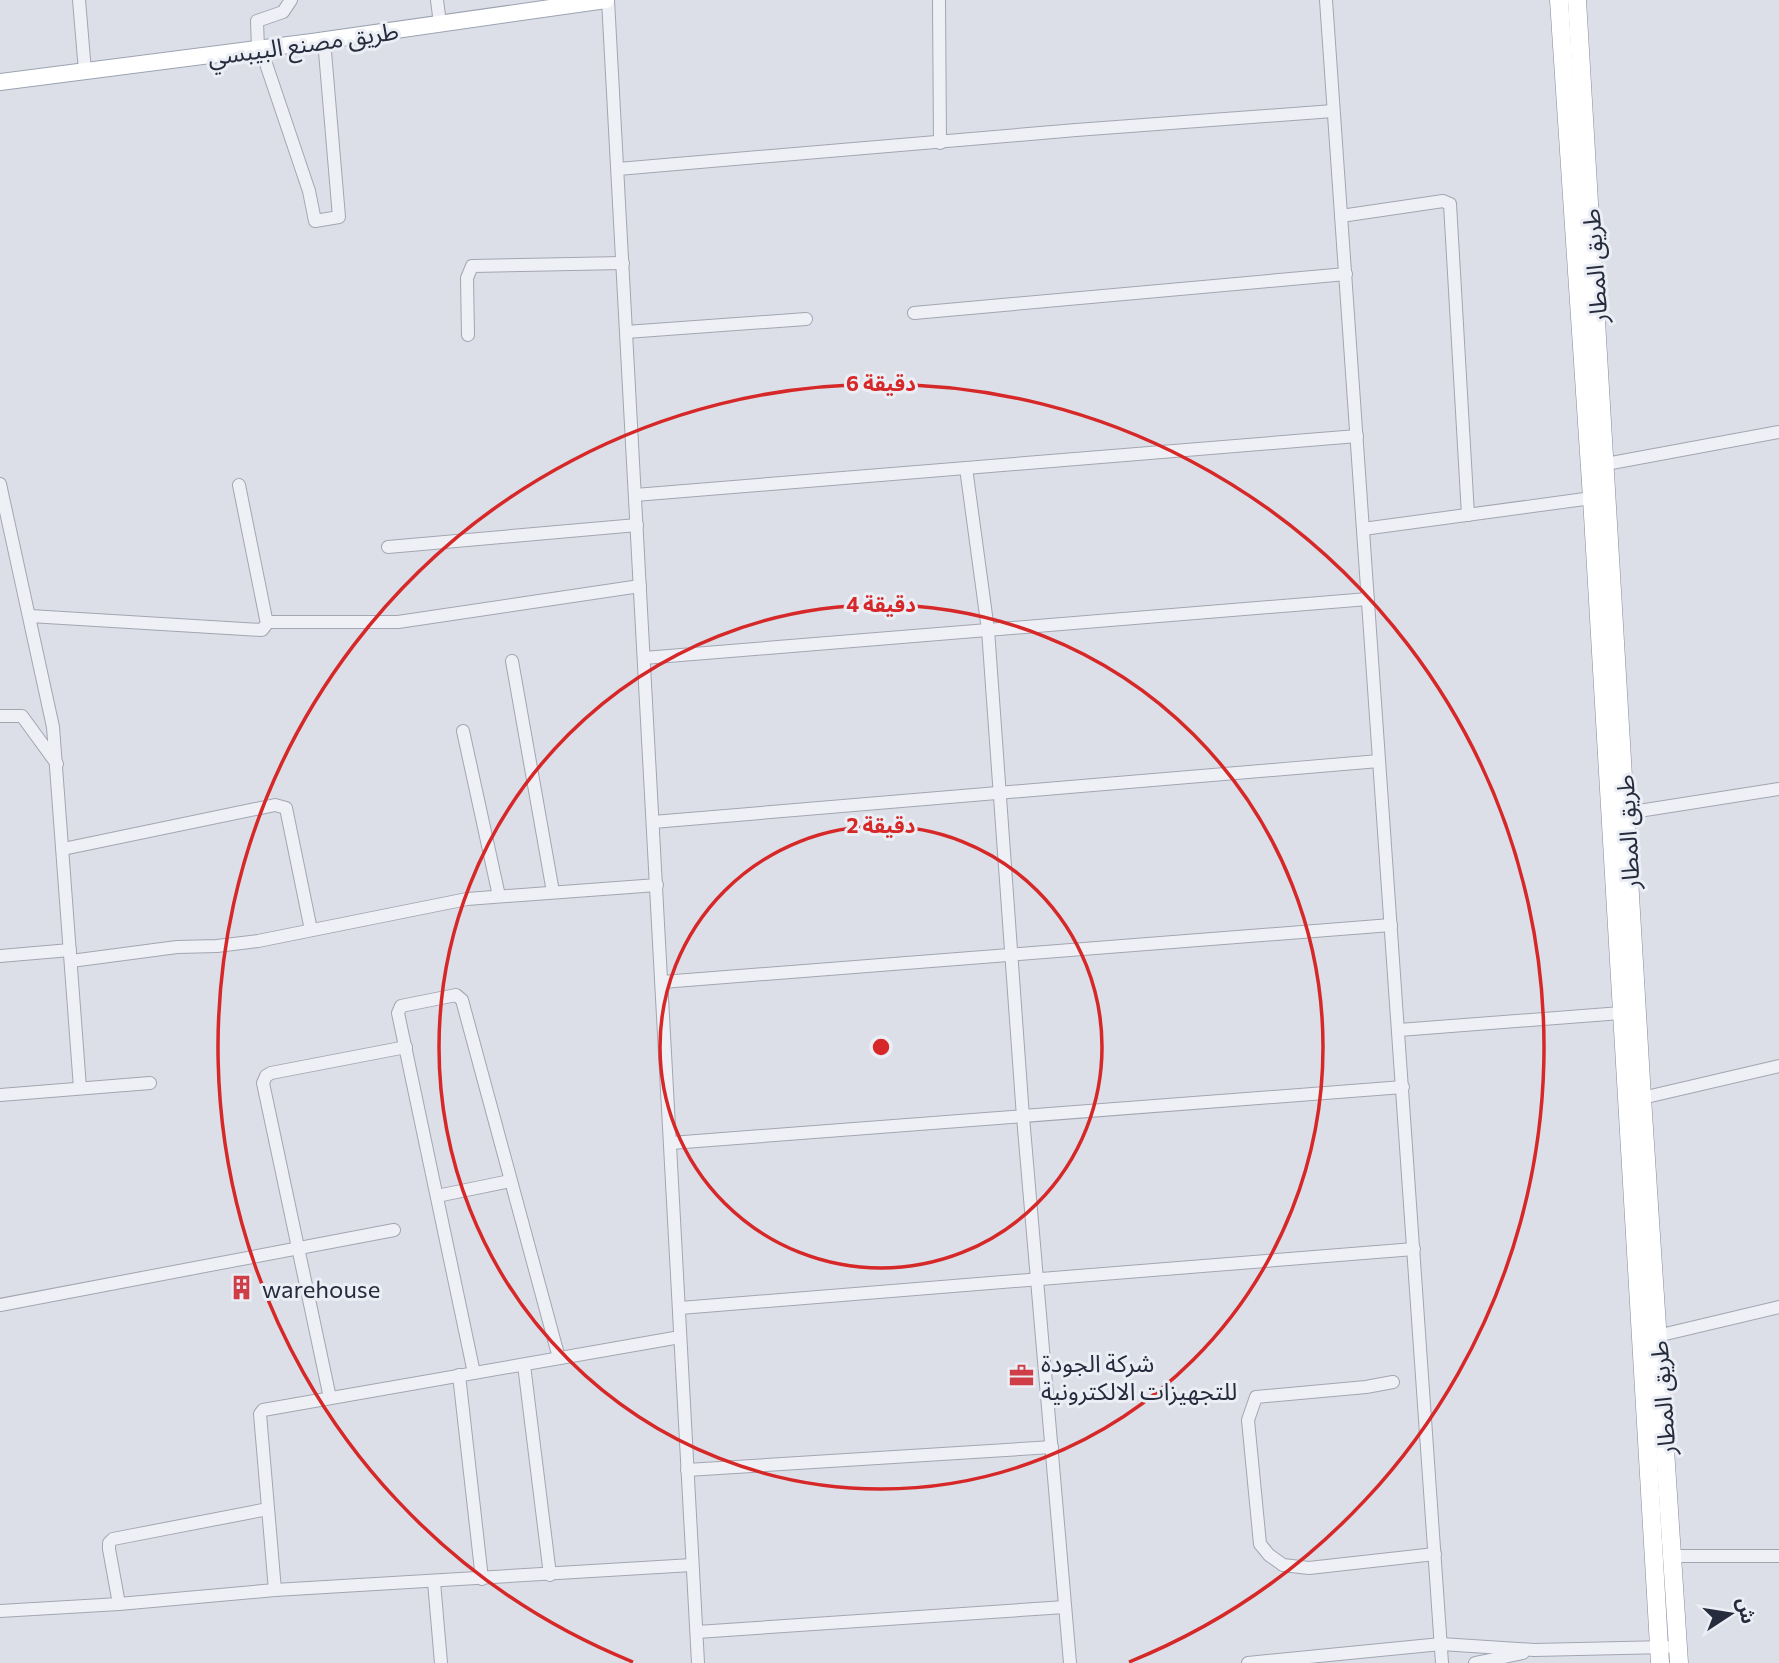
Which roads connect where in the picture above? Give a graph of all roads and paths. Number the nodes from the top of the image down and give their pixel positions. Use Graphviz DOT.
graph roads {
  1 [pos="79,0"];
  2 [pos="291,0"];
  3 [pos="437,0"];
  4 [pos="607,0"];
  5 [pos="939,0"];
  6 [pos="1326,0"];
  7 [pos="1559,0"];
  8 [pos="1577,0"];
  9 [pos="440,24"];
  10 [pos="324,40"];
  11 [pos="260,49"];
  12 [pos="85,71"];
  13 [pos="0,82"];
  14 [pos="1333,111"];
  15 [pos="940,143"];
  16 [pos="618,169"];
  17 [pos="1341,216"];
  18 [pos="623,262"];
  19 [pos="1346,274"];
  20 [pos="914,313"];
  21 [pos="806,319"];
  22 [pos="1598,326"];
  23 [pos="1579,330"];
  24 [pos="626,332"];
  25 [pos="468,335"];
  26 [pos="1779,432"];
  27 [pos="1357,436"];
  28 [pos="1606,464"];
  29 [pos="966,468"];
  30 [pos="0,484"];
  31 [pos="239,485"];
  32 [pos="635,495"];
  33 [pos="1592,498"];
  34 [pos="1468,515"];
  35 [pos="637,525"];
  36 [pos="1363,529"];
  37 [pos="388,547"];
  38 [pos="640,586"];
  39 [pos="1368,599"];
  40 [pos="30,617"];
  41 [pos="268,622"];
  42 [pos="988,630"];
  43 [pos="644,658"];
  44 [pos="512,661"];
  45 [pos="0,716"];
  46 [pos="463,731"];
  47 [pos="1379,761"];
  48 [pos="57,764"];
  49 [pos="1779,789"];
  50 [pos="1000,793"];
  51 [pos="1626,813"];
  52 [pos="653,822"];
  53 [pos="63,849"];
  54 [pos="657,885"];
  55 [pos="553,892"];
  56 [pos="499,896"];
  57 [pos="1624,909"];
  58 [pos="1391,925"];
  59 [pos="311,930"];
  60 [pos="1011,954"];
  61 [pos="0,956"];
  62 [pos="71,956"];
  63 [pos="662,982"];
  64 [pos="1621,1013"];
  65 [pos="1399,1030"];
  66 [pos="406,1047"];
  67 [pos="1779,1066"];
  68 [pos="150,1083"];
  69 [pos="1403,1087"];
  70 [pos="80,1088"];
  71 [pos="0,1095"];
  72 [pos="1642,1098"];
  73 [pos="1023,1117"];
  74 [pos="671,1143"];
  75 [pos="510,1181"];
  76 [pos="437,1196"];
  77 [pos="394,1230"];
  78 [pos="296,1249"];
  79 [pos="1414,1249"];
  80 [pos="1038,1281"];
  81 [pos="0,1305"];
  82 [pos="1779,1307"];
  83 [pos="680,1308"];
  84 [pos="1657,1336"];
  85 [pos="680,1337"];
  86 [pos="559,1358"];
  87 [pos="524,1365"];
  88 [pos="474,1373"];
  89 [pos="459,1376"];
  90 [pos="1393,1381"];
  91 [pos="330,1398"];
  92 [pos="1052,1447"];
  93 [pos="687,1470"];
  94 [pos="268,1509"];
  95 [pos="1435,1554"];
  96 [pos="1672,1556"];
  97 [pos="1779,1556"];
  98 [pos="691,1565"];
  99 [pos="550,1575"];
  100 [pos="482,1579"];
  101 [pos="434,1582"];
  102 [pos="275,1591"];
  103 [pos="119,1604"];
  104 [pos="1065,1607"];
  105 [pos="0,1611"];
  106 [pos="697,1632"];
  107 [pos="1441,1644"];
  108 [pos="1534,1650"];
  109 [pos="1678,1654"];
  110 [pos="1660,1656"];
  111 [pos="441,1663"];
  112 [pos="698,1663"];
  113 [pos="1070,1663"];
  114 [pos="1248,1663"];
  115 [pos="1442,1663"];
  116 [pos="1475,1663"];
  1 -- 12 [label="street"];
  2 -- 11 [label="street"];
  3 -- 9 [label="street"];
  4 -- 9 [label="main road, طريق مصنع البيبسي"];
  4 -- 16 [label="street"];
  5 -- 15 [label="street"];
  6 -- 14 [label="street"];
  7 -- 23 [label="highway, طريق المطار"];
  8 -- 22 [label="highway, طريق المطار"];
  9 -- 10 [label="main road, طريق مصنع البيبسي"];
  10 -- 11 [label="main road, طريق مصنع البيبسي"];
  10 -- 11 [label="street"];
  11 -- 12 [label="main road, طريق مصنع البيبسي"];
  12 -- 13 [label="main road, طريق مصنع البيبسي"];
  14 -- 15 [label="street"];
  14 -- 17 [label="street"];
  15 -- 16 [label="street"];
  16 -- 18 [label="street"];
  17 -- 19 [label="street"];
  17 -- 34 [label="street"];
  18 -- 24 [label="street"];
  18 -- 25 [label="street"];
  19 -- 20 [label="street"];
  19 -- 27 [label="street"];
  21 -- 24 [label="street"];
  22 -- 23 [label="highway"];
  22 -- 28 [label="highway, طريق المطار"];
  23 -- 33 [label="highway, طريق المطار"];
  24 -- 32 [label="street"];
  26 -- 28 [label="street"];
  27 -- 29 [label="street"];
  27 -- 36 [label="street"];
  28 -- 51 [label="highway, طريق المطار"];
  29 -- 32 [label="street"];
  29 -- 42 [label="street"];
  30 -- 40 [label="street"];
  31 -- 41 [label="street"];
  32 -- 35 [label="street"];
  33 -- 34 [label="street"];
  33 -- 57 [label="highway, طريق المطار"];
  34 -- 36 [label="street"];
  35 -- 37 [label="street"];
  35 -- 38 [label="street"];
  36 -- 39 [label="street"];
  38 -- 41 [label="street"];
  38 -- 43 [label="street"];
  39 -- 42 [label="street"];
  39 -- 47 [label="street"];
  40 -- 41 [label="street"];
  40 -- 48 [label="street"];
  42 -- 43 [label="street"];
  42 -- 50 [label="street"];
  43 -- 52 [label="street"];
  44 -- 55 [label="street"];
  45 -- 48 [label="street"];
  46 -- 56 [label="street"];
  47 -- 50 [label="street"];
  47 -- 58 [label="street"];
  48 -- 53 [label="street"];
  49 -- 51 [label="street"];
  50 -- 52 [label="street"];
  50 -- 60 [label="street"];
  51 -- 57 [label="highway, طريق المطار"];
  52 -- 54 [label="street"];
  53 -- 59 [label="street"];
  53 -- 62 [label="street"];
  54 -- 55 [label="street"];
  54 -- 63 [label="street"];
  55 -- 56 [label="street"];
  56 -- 59 [label="street"];
  57 -- 64 [label="highway, طريق المطار"];
  57 -- 72 [label="highway, طريق المطار"];
  58 -- 60 [label="street"];
  58 -- 65 [label="street"];
  59 -- 62 [label="street"];
  60 -- 63 [label="street"];
  60 -- 73 [label="street"];
  61 -- 62 [label="street"];
  62 -- 70 [label="street"];
  63 -- 74 [label="street"];
  64 -- 65 [label="street"];
  64 -- 110 [label="highway, طريق المطار"];
  65 -- 69 [label="street"];
  66 -- 75 [label="street"];
  66 -- 76 [label="street"];
  66 -- 78 [label="street"];
  67 -- 72 [label="street"];
  68 -- 70 [label="street"];
  69 -- 73 [label="street"];
  69 -- 79 [label="street"];
  70 -- 71 [label="street"];
  72 -- 84 [label="highway, طريق المطار"];
  73 -- 74 [label="street"];
  73 -- 80 [label="street"];
  74 -- 83 [label="street"];
  75 -- 76 [label="street"];
  75 -- 86 [label="street"];
  76 -- 88 [label="street"];
  77 -- 78 [label="street"];
  78 -- 81 [label="street"];
  78 -- 91 [label="street"];
  79 -- 80 [label="street"];
  79 -- 95 [label="street"];
  80 -- 83 [label="street"];
  80 -- 92 [label="street"];
  82 -- 84 [label="street"];
  83 -- 85 [label="street"];
  84 -- 96 [label="highway, طريق المطار"];
  85 -- 86 [label="street"];
  85 -- 93 [label="street"];
  86 -- 87 [label="street"];
  87 -- 88 [label="street"];
  87 -- 99 [label="street"];
  88 -- 89 [label="street"];
  89 -- 91 [label="street"];
  89 -- 100 [label="street"];
  90 -- 95 [label="street"];
  91 -- 94 [label="street"];
  92 -- 93 [label="street"];
  92 -- 104 [label="street"];
  93 -- 98 [label="street"];
  94 -- 102 [label="street"];
  94 -- 103 [label="street"];
  95 -- 107 [label="street"];
  96 -- 97 [label="street"];
  96 -- 109 [label="highway, طريق المطار"];
  98 -- 99 [label="street"];
  98 -- 106 [label="street"];
  99 -- 100 [label="street"];
  100 -- 101 [label="street"];
  101 -- 102 [label="street"];
  101 -- 111 [label="street"];
  102 -- 103 [label="street"];
  103 -- 105 [label="street"];
  104 -- 106 [label="street"];
  104 -- 113 [label="street"];
  106 -- 112 [label="street"];
  107 -- 108 [label="street"];
  107 -- 114 [label="street"];
  107 -- 115 [label="street"];
  108 -- 110 [label="street"];
  108 -- 116 [label="street"];
  109 -- 110 [label="street"];
}
